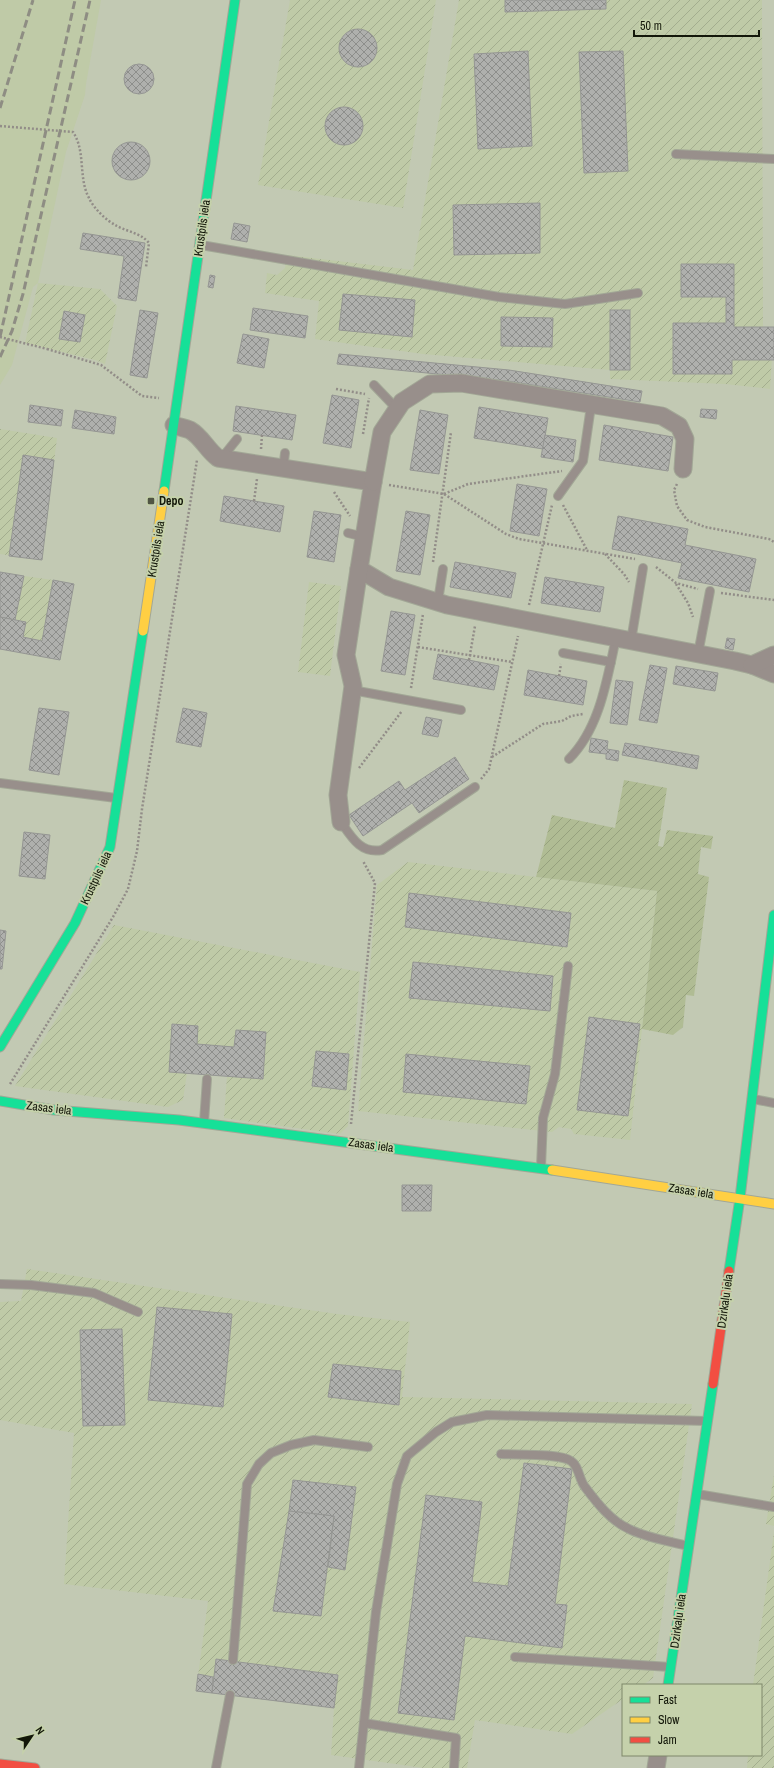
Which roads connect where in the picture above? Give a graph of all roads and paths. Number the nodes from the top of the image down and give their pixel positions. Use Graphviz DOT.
graph roads {
  1 [pos="235,0"];
  2 [pos="0,126"];
  3 [pos="676,154"];
  4 [pos="774,159"];
  5 [pos="200,245"];
  6 [pos="146,267"];
  7 [pos="638,293"];
  8 [pos="0,337"];
  9 [pos="374,385"];
  10 [pos="336,390"];
  11 [pos="177,400"];
  12 [pos="591,406"];
  13 [pos="397,409"];
  14 [pos="174,425"];
  15 [pos="237,439"];
  16 [pos="362,440"];
  17 [pos="221,459"];
  18 [pos="259,466"];
  19 [pos="683,469"];
  20 [pos="575,472"];
  21 [pos="322,475"];
  22 [pos="373,482"];
  23 [pos="444,494"];
  24 [pos="558,496"];
  25 [pos="254,501"];
  26 [pos="348,532"];
  27 [pos="364,537"];
  28 [pos="774,542"];
  29 [pos="544,543"];
  30 [pos="587,551"];
  31 [pos="604,554"];
  32 [pos="638,560"];
  33 [pos="654,566"];
  34 [pos="443,568"];
  35 [pos="643,568"];
  36 [pos="359,569"];
  37 [pos="624,574"];
  38 [pos="676,584"];
  39 [pos="710,591"];
  40 [pos="774,596"];
  41 [pos="770,600"];
  42 [pos="774,600"];
  43 [pos="438,601"];
  44 [pos="523,620"];
  45 [pos="623,639"];
  46 [pos="418,647"];
  47 [pos="700,647"];
  48 [pos="563,653"];
  49 [pos="774,655"];
  50 [pos="512,662"];
  51 [pos="611,662"];
  52 [pos="752,665"];
  53 [pos="774,674"];
  54 [pos="352,690"];
  55 [pos="600,700"];
  56 [pos="409,701"];
  57 [pos="461,710"];
  58 [pos="492,757"];
  59 [pos="569,759"];
  60 [pos="0,783"];
  61 [pos="340,784"];
  62 [pos="475,787"];
  63 [pos="118,798"];
  64 [pos="341,822"];
  65 [pos="357,844"];
  66 [pos="774,916"];
  67 [pos="568,966"];
  68 [pos="0,1047"];
  69 [pos="207,1080"];
  70 [pos="752,1099"];
  71 [pos="0,1101"];
  72 [pos="774,1103"];
  73 [pos="204,1123"];
  74 [pos="349,1142"];
  75 [pos="540,1168"];
  76 [pos="740,1198"];
  77 [pos="774,1204"];
  78 [pos="0,1284"];
  79 [pos="138,1312"];
  80 [pos="707,1421"];
  81 [pos="368,1447"];
  82 [pos="501,1454"];
  83 [pos="696,1494"];
  84 [pos="774,1507"];
  85 [pos="689,1546"];
  86 [pos="515,1657"];
  87 [pos="233,1660"];
  88 [pos="671,1667"];
  89 [pos="668,1684"];
  90 [pos="230,1695"];
  91 [pos="364,1723"];
  92 [pos="658,1756"];
  93 [pos="0,1764"];
  94 [pos="35,1768"];
  95 [pos="216,1768"];
  96 [pos="359,1768"];
  97 [pos="454,1768"];
  98 [pos="656,1768"];
  1 -- 5 [label="street, Krustpils iela"];
  2 -- 6 [label="path"];
  3 -- 4 [label="lane"];
  5 -- 7 [label="lane"];
  5 -- 11 [label="street, Krustpils iela"];
  8 -- 11 [label="path, bridge"];
  9 -- 13 [label="lane"];
  10 -- 16 [label="path"];
  11 -- 14 [label="street, Krustpils iela"];
  12 -- 13 [label="street"];
  12 -- 19 [label="street"];
  12 -- 20 [label="lane"];
  13 -- 22 [label="street"];
  14 -- 17 [label="street"];
  14 -- 63 [label="street, Krustpils iela"];
  15 -- 17 [label="lane"];
  17 -- 18 [label="street"];
  18 -- 21 [label="street"];
  18 -- 25 [label="path"];
  19 -- 28 [label="path"];
  20 -- 23 [label="path"];
  20 -- 24 [label="lane"];
  21 -- 22 [label="street"];
  21 -- 27 [label="path"];
  22 -- 23 [label="path"];
  22 -- 27 [label="street"];
  23 -- 29 [label="path"];
  24 -- 29 [label="path"];
  24 -- 30 [label="path"];
  26 -- 27 [label="lane"];
  27 -- 36 [label="street"];
  29 -- 30 [label="path"];
  29 -- 44 [label="path"];
  30 -- 31 [label="path"];
  31 -- 32 [label="path"];
  31 -- 37 [label="path"];
  33 -- 38 [label="path"];
  34 -- 43 [label="lane"];
  35 -- 45 [label="lane"];
  36 -- 43 [label="street"];
  36 -- 54 [label="street"];
  38 -- 39 [label="path"];
  38 -- 47 [label="path"];
  39 -- 41 [label="path"];
  39 -- 47 [label="lane"];
  40 -- 41 [label="path"];
  41 -- 42 [label="path"];
  43 -- 44 [label="street"];
  44 -- 45 [label="street"];
  44 -- 50 [label="path"];
  45 -- 47 [label="street"];
  45 -- 51 [label="lane"];
  46 -- 50 [label="path"];
  47 -- 52 [label="street"];
  48 -- 51 [label="lane"];
  49 -- 52 [label="street"];
  50 -- 58 [label="path"];
  51 -- 55 [label="lane"];
  52 -- 53 [label="street"];
  54 -- 56 [label="lane"];
  54 -- 61 [label="street"];
  55 -- 58 [label="path"];
  55 -- 59 [label="lane"];
  56 -- 57 [label="lane"];
  56 -- 61 [label="path"];
  58 -- 62 [label="path"];
  60 -- 63 [label="lane"];
  61 -- 64 [label="street"];
  62 -- 65 [label="lane"];
  63 -- 68 [label="street, Krustpils iela"];
  64 -- 65 [label="lane"];
  65 -- 74 [label="path"];
  66 -- 70 [label="street, Dzirkaļu iela"];
  67 -- 75 [label="lane"];
  69 -- 73 [label="lane"];
  70 -- 72 [label="lane"];
  70 -- 76 [label="street, Dzirkaļu iela"];
  71 -- 73 [label="street, Zasas iela"];
  73 -- 74 [label="street, Zasas iela"];
  74 -- 75 [label="street, Zasas iela"];
  75 -- 76 [label="street, Zasas iela"];
  76 -- 77 [label="street, Zasas iela"];
  76 -- 80 [label="street, Dzirkaļu iela"];
  78 -- 79 [label="lane"];
  80 -- 83 [label="street, Dzirkaļu iela"];
  80 -- 91 [label="lane"];
  81 -- 87 [label="lane"];
  82 -- 85 [label="lane"];
  83 -- 84 [label="lane"];
  83 -- 85 [label="street, Dzirkaļu iela"];
  85 -- 88 [label="street, Dzirkaļu iela"];
  86 -- 88 [label="lane"];
  88 -- 89 [label="street, Dzirkaļu iela"];
  90 -- 95 [label="lane"];
  91 -- 96 [label="lane"];
  91 -- 97 [label="lane"];
  92 -- 98 [label="street"];
  93 -- 94 [label="street"];
}
